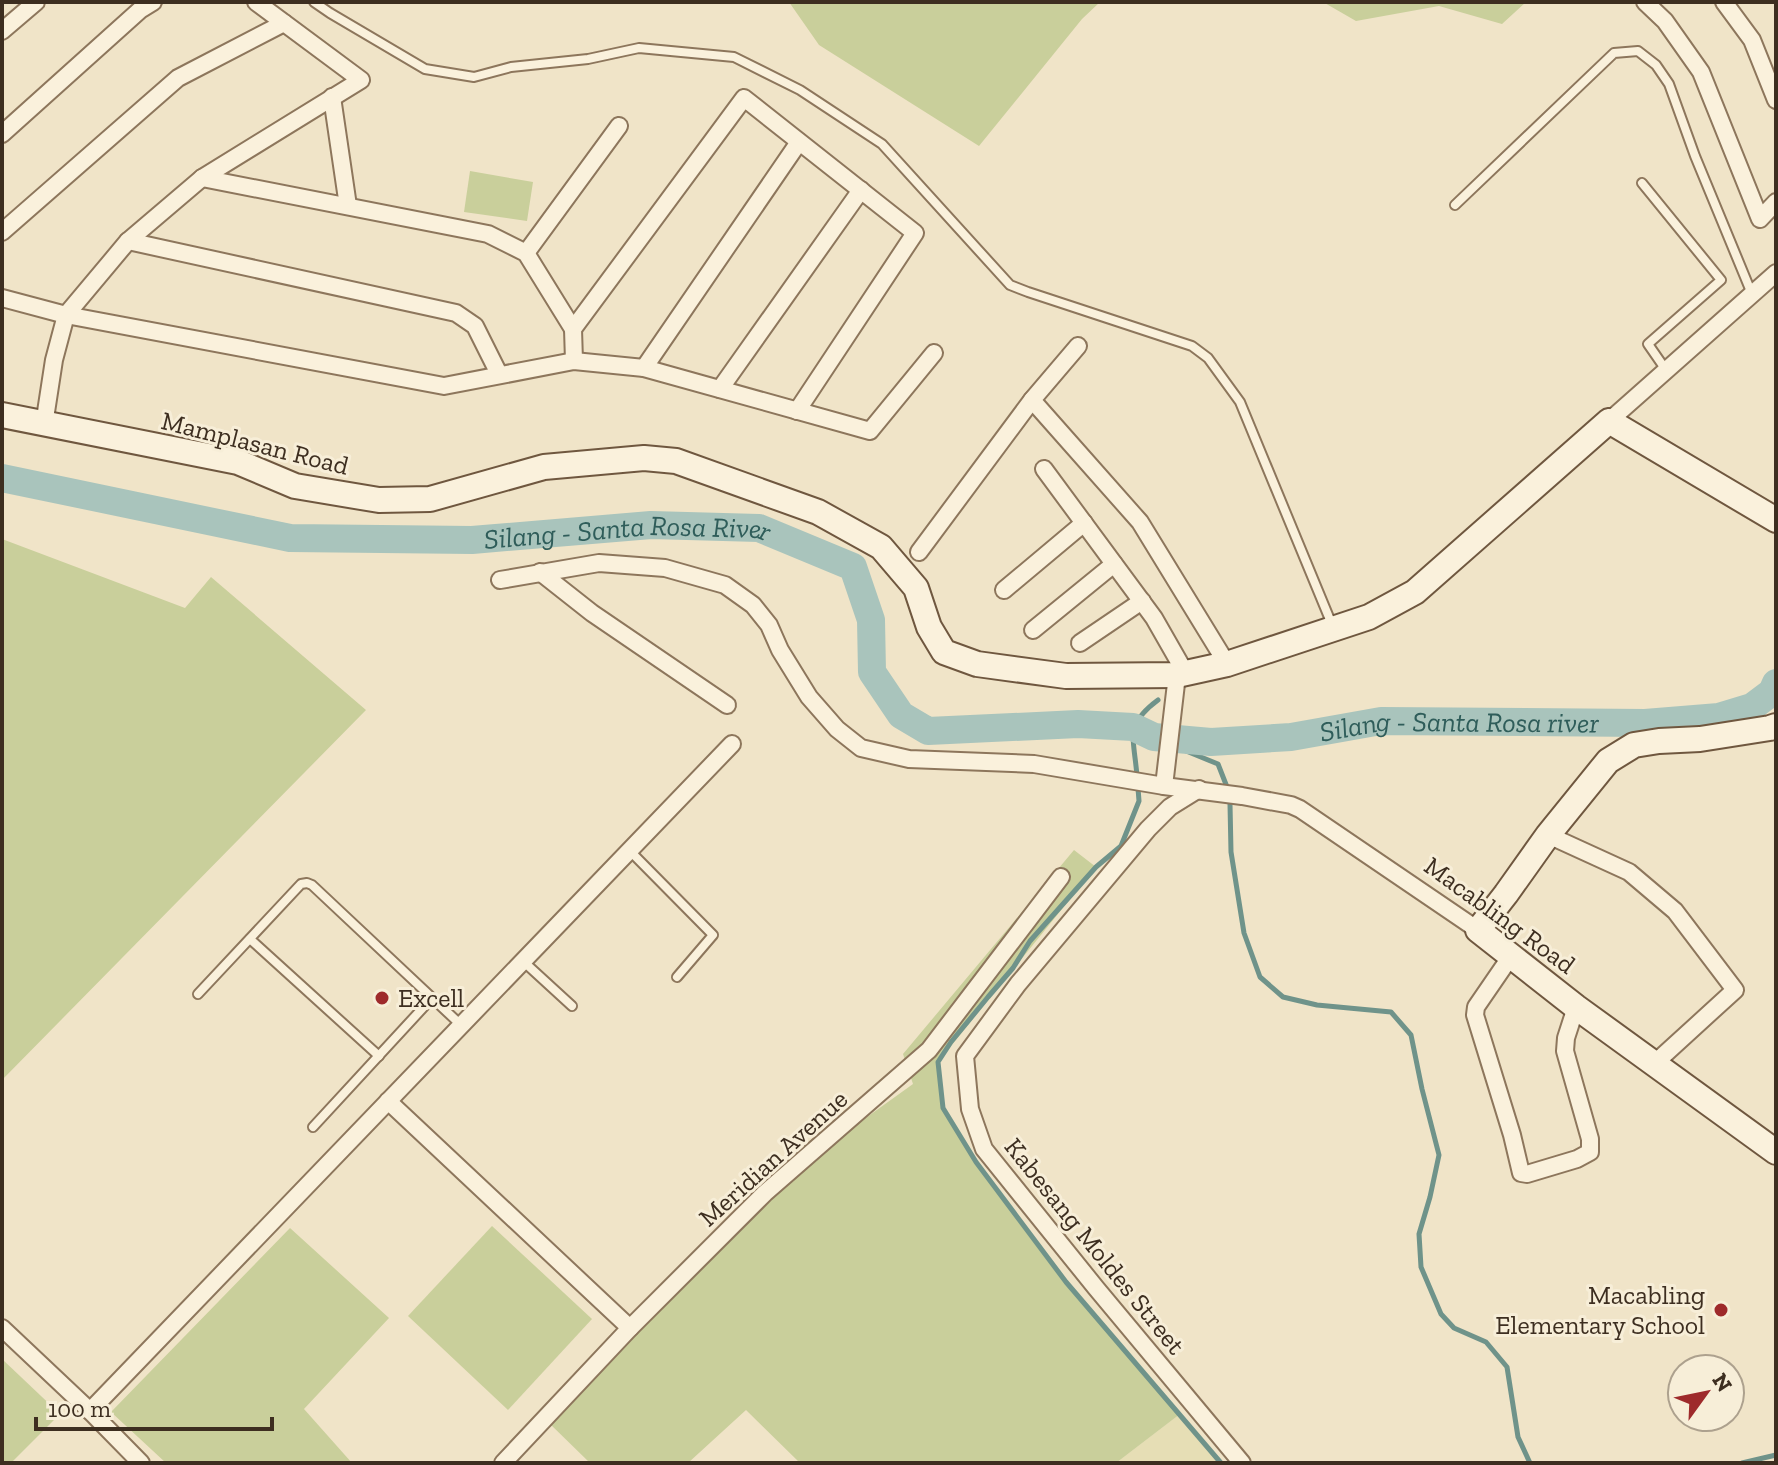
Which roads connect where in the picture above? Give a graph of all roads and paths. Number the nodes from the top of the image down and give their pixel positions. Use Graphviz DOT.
graph roads {
  1 [pos="36,2"];
  2 [pos="153,2"];
  3 [pos="256,2"];
  4 [pos="314,2"];
  5 [pos="1645,2"];
  6 [pos="1724,2"];
  7 [pos="284,23"];
  8 [pos="2,31"];
  9 [pos="332,97"];
  10 [pos="1776,100"];
  11 [pos="619,126"];
  12 [pos="2,134"];
  13 [pos="799,142"];
  14 [pos="202,178"];
  15 [pos="1642,183"];
  16 [pos="861,190"];
  17 [pos="1776,203"];
  18 [pos="1455,205"];
  19 [pos="348,206"];
  20 [pos="2,232"];
  21 [pos="128,241"];
  22 [pos="526,253"];
  23 [pos="1776,273"];
  24 [pos="1752,295"];
  25 [pos="2,298"];
  26 [pos="66,315"];
  27 [pos="573,329"];
  28 [pos="1078,346"];
  29 [pos="934,353"];
  30 [pos="574,361"];
  31 [pos="644,368"];
  32 [pos="1666,370"];
  33 [pos="499,374"];
  34 [pos="720,389"];
  35 [pos="1032,400"];
  36 [pos="797,411"];
  37 [pos="2,415"];
  38 [pos="1609,421"];
  39 [pos="44,425"];
  40 [pos="1044,469"];
  41 [pos="1776,520"];
  42 [pos="1084,523"];
  43 [pos="919,552"];
  44 [pos="1114,564"];
  45 [pos="540,572"];
  46 [pos="500,580"];
  47 [pos="1004,590"];
  48 [pos="1142,601"];
  49 [pos="1334,629"];
  50 [pos="1033,630"];
  51 [pos="1080,643"];
  52 [pos="1227,664"];
  53 [pos="1182,674"];
  54 [pos="727,705"];
  55 [pos="1776,726"];
  56 [pos="732,744"];
  57 [pos="1164,778"];
  58 [pos="1199,789"];
  59 [pos="1548,835"];
  60 [pos="629,851"];
  61 [pos="1061,877"];
  62 [pos="1478,930"];
  63 [pos="250,939"];
  64 [pos="1511,956"];
  65 [pos="523,961"];
  66 [pos="677,977"];
  67 [pos="198,994"];
  68 [pos="432,998"];
  69 [pos="572,1006"];
  70 [pos="1576,1007"];
  71 [pos="461,1025"];
  72 [pos="379,1056"];
  73 [pos="1655,1063"];
  74 [pos="388,1101"];
  75 [pos="313,1127"];
  76 [pos="1776,1152"];
  77 [pos="2,1328"];
  78 [pos="630,1328"];
  79 [pos="90,1411"];
  80 [pos="133,1460"];
  81 [pos="503,1463"];
  82 [pos="1242,1463"];
  1 -- 8 [label="street"];
  2 -- 12 [label="street"];
  3 -- 7 [label="street"];
  4 -- 49 [label="lane"];
  5 -- 17 [label="street"];
  6 -- 10 [label="street"];
  7 -- 9 [label="street"];
  7 -- 20 [label="street"];
  9 -- 14 [label="street"];
  9 -- 19 [label="street"];
  11 -- 22 [label="street"];
  13 -- 16 [label="street"];
  13 -- 27 [label="street"];
  13 -- 31 [label="street"];
  14 -- 19 [label="street"];
  14 -- 21 [label="street"];
  15 -- 32 [label="lane"];
  16 -- 34 [label="street"];
  16 -- 36 [label="street"];
  18 -- 24 [label="lane"];
  19 -- 22 [label="street"];
  21 -- 26 [label="street"];
  21 -- 33 [label="street"];
  22 -- 27 [label="street"];
  23 -- 24 [label="street"];
  24 -- 32 [label="street"];
  25 -- 26 [label="street"];
  26 -- 33 [label="street"];
  26 -- 39 [label="street"];
  27 -- 30 [label="street"];
  28 -- 35 [label="street"];
  29 -- 36 [label="street"];
  30 -- 31 [label="street"];
  30 -- 33 [label="street"];
  31 -- 34 [label="street"];
  32 -- 38 [label="street"];
  34 -- 36 [label="street"];
  35 -- 43 [label="street"];
  35 -- 52 [label="street"];
  37 -- 39 [label="street, Mamplasan Road"];
  38 -- 41 [label="street"];
  38 -- 49 [label="street"];
  39 -- 53 [label="street, Mamplasan Road"];
  40 -- 42 [label="street"];
  42 -- 44 [label="street"];
  42 -- 47 [label="street"];
  44 -- 48 [label="street"];
  44 -- 50 [label="street"];
  45 -- 46 [label="street, Macabling Road"];
  45 -- 54 [label="street"];
  45 -- 57 [label="street, Macabling Road"];
  48 -- 51 [label="street"];
  48 -- 53 [label="street"];
  49 -- 52 [label="street"];
  52 -- 53 [label="street"];
  53 -- 57 [label="street"];
  55 -- 59 [label="street"];
  56 -- 60 [label="street"];
  57 -- 58 [label="street, Macabling Road"];
  58 -- 62 [label="street, Macabling Road"];
  58 -- 82 [label="street, Kabesang Moldes Street"];
  59 -- 62 [label="street"];
  59 -- 73 [label="street"];
  60 -- 65 [label="street"];
  60 -- 66 [label="lane"];
  61 -- 78 [label="street, Meridian Avenue"];
  62 -- 64 [label="street, Macabling Road"];
  63 -- 67 [label="lane"];
  63 -- 68 [label="lane"];
  63 -- 72 [label="lane"];
  64 -- 70 [label="street, Macabling Road"];
  64 -- 70 [label="street"];
  65 -- 69 [label="lane"];
  65 -- 71 [label="street"];
  68 -- 71 [label="lane"];
  68 -- 72 [label="lane"];
  70 -- 73 [label="street, Macabling Road"];
  71 -- 74 [label="street"];
  72 -- 75 [label="lane"];
  73 -- 76 [label="street, Macabling Road"];
  74 -- 78 [label="street"];
  74 -- 79 [label="street"];
  77 -- 79 [label="street"];
  78 -- 81 [label="street, Meridian Avenue"];
  79 -- 80 [label="street"];
}
